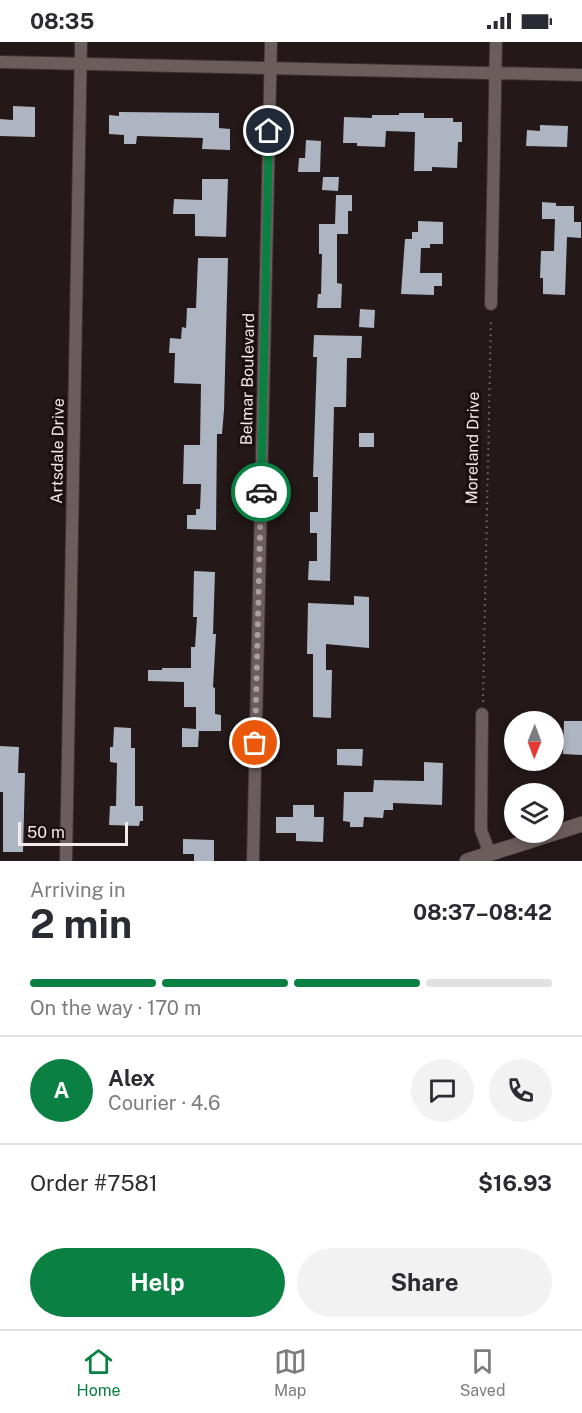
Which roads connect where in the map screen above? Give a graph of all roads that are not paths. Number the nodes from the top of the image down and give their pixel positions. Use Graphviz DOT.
graph roads {
  1 [pos="81,42"];
  2 [pos="271,42"];
  3 [pos="496,42"];
  4 [pos="0,63"];
  5 [pos="81,64"];
  6 [pos="270,68"];
  7 [pos="495,73"];
  8 [pos="582,75"];
  9 [pos="491,304"];
  10 [pos="482,714"];
  11 [pos="582,824"];
  12 [pos="490,854"];
  13 [pos="66,861"];
  14 [pos="253,861"];
  15 [pos="467,861"];
  1 -- 5 [label="street, Artsdale Drive"];
  2 -- 6 [label="street, Belmar Boulevard"];
  3 -- 7 [label="street"];
  4 -- 5 [label="street"];
  5 -- 6 [label="street"];
  5 -- 13 [label="street, Artsdale Drive"];
  6 -- 7 [label="street"];
  6 -- 14 [label="street, Belmar Boulevard"];
  7 -- 8 [label="street"];
  7 -- 9 [label="street"];
  10 -- 12 [label="street"];
  11 -- 12 [label="street"];
  12 -- 15 [label="street"];
}
